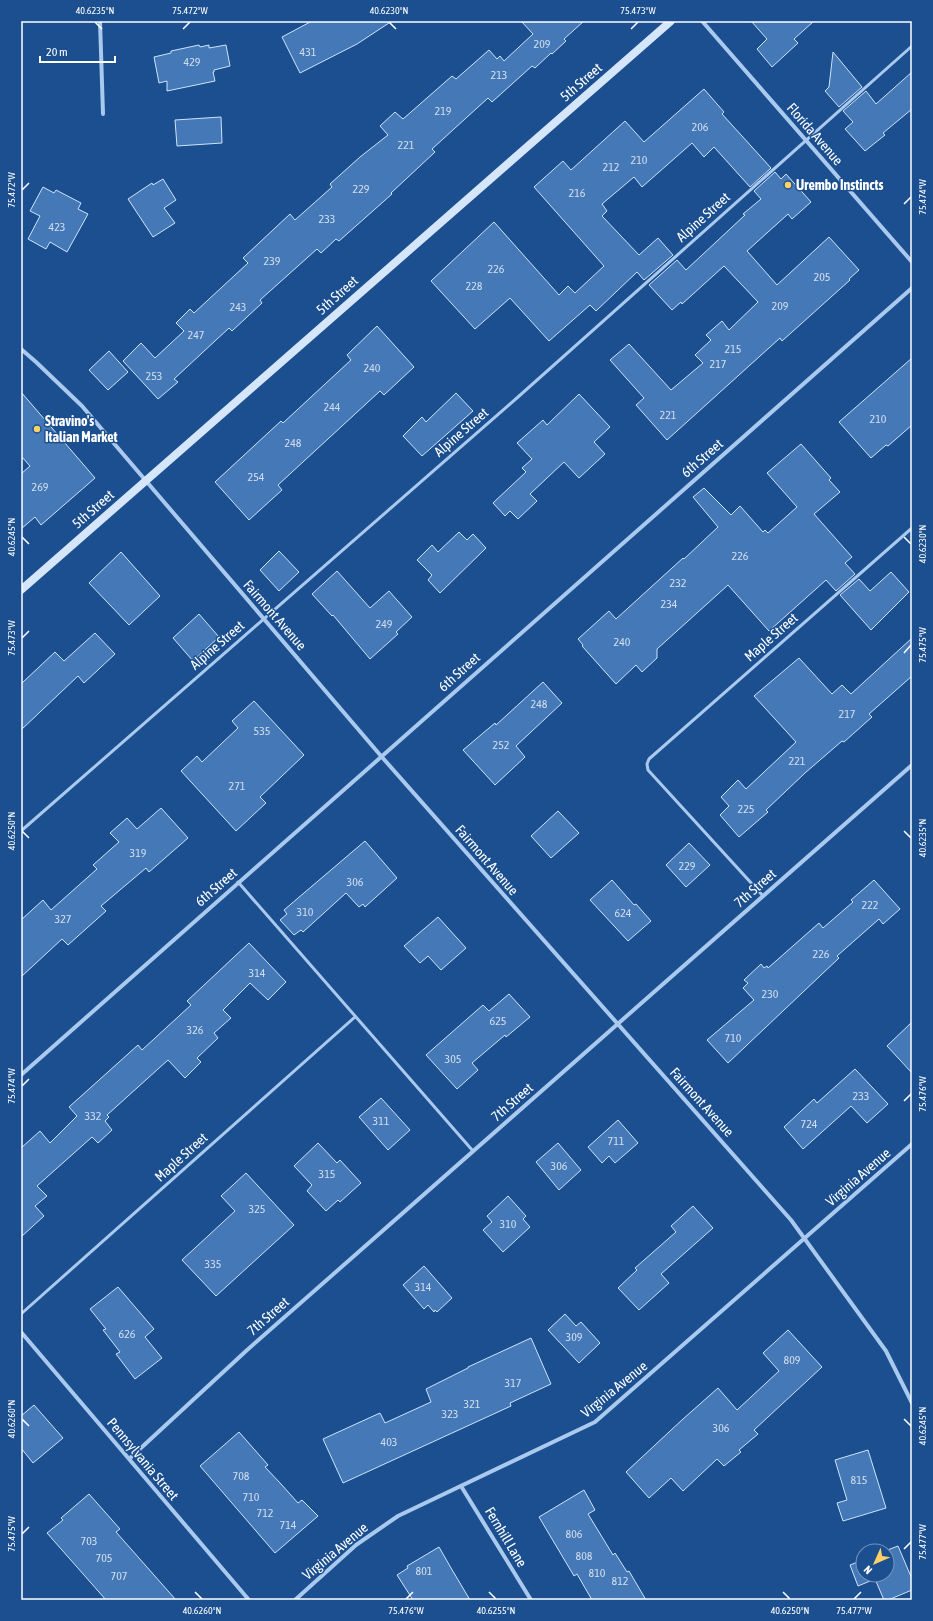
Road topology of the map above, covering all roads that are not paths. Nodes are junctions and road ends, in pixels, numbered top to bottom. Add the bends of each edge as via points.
1 (100, 21) edge
2 (671, 21) edge
3 (702, 21) edge
4 (912, 46) edge
5 (104, 114) dead end
6 (806, 140) junction
7 (912, 262) edge
8 (912, 288) edge
9 (21, 349) edge
10 (145, 480) junction
11 (912, 528) edge
12 (21, 590) edge
13 (263, 619) junction
14 (381, 756) junction
15 (912, 766) edge
16 (21, 831) edge
17 (238, 882) junction
18 (763, 896) junction
19 (355, 1017) junction
20 (618, 1024) junction
21 (21, 1075) edge
22 (912, 1144) edge
23 (473, 1151) junction
24 (805, 1238) junction
25 (21, 1314) edge
26 (21, 1332) edge
27 (912, 1404) edge
28 (129, 1460) junction
29 (461, 1486) junction
30 (249, 1600) edge
31 (294, 1600) edge
32 (531, 1600) edge

1 - 5 street
2 - 10 street, 5th Street
3 - 6 street, Florida Avenue
4 - 6 lane, Alpine Street
6 - 7 street, Florida Avenue
6 - 13 lane, Alpine Street via 518,397
8 - 14 street, 6th Street
9 - 10 street, Fairmont Avenue via 82,406
10 - 12 street, 5th Street
10 - 13 street, Fairmont Avenue
11 - 18 lane, Maple Street via 649,759 648,770
13 - 14 street, Fairmont Avenue
13 - 16 lane, Alpine Street
14 - 17 street, 6th Street
14 - 20 street, Fairmont Avenue
15 - 18 street, 7th Street
17 - 19 lane
17 - 21 street, 6th Street
18 - 20 street, 7th Street
19 - 23 lane
19 - 25 lane, Maple Street
20 - 23 street, 7th Street
20 - 24 street, Fairmont Avenue via 792,1220
22 - 24 street, Virginia Avenue
23 - 28 street, 7th Street via 246,1351
24 - 27 street, Fairmont Avenue via 886,1351
24 - 29 street, Virginia Avenue via 595,1422
26 - 28 street, Pennsylvania Street
28 - 30 street, Pennsylvania Street
29 - 31 street, Virginia Avenue via 398,1516 356,1545
29 - 32 street, Fernhill Lane

